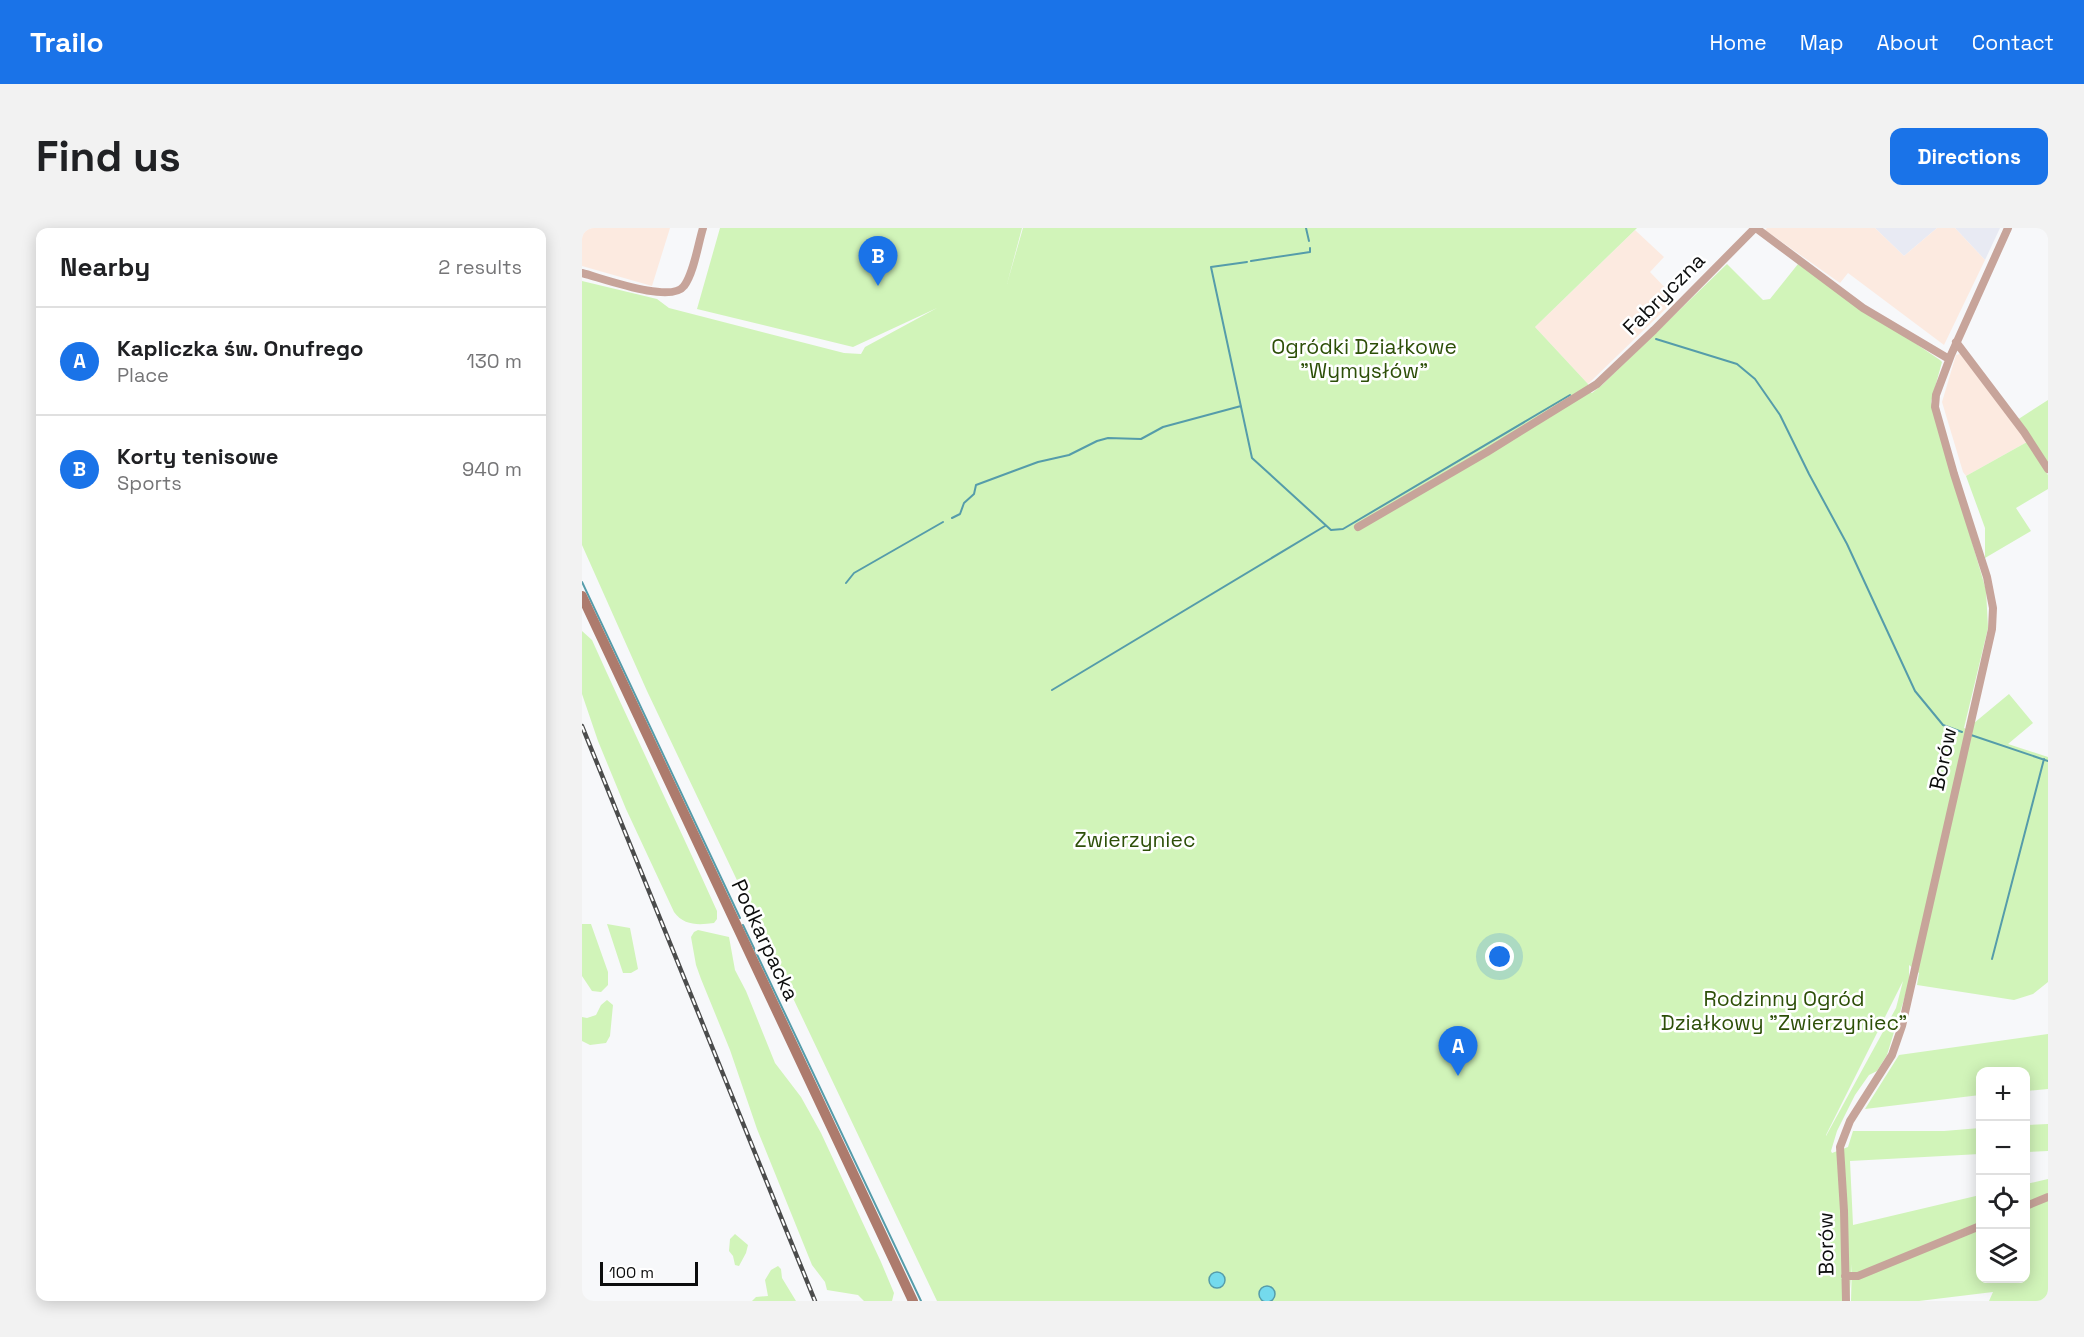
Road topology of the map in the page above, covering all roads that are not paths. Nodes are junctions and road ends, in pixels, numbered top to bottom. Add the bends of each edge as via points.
1 (703, 228) edge
2 (1756, 228) edge
3 (2008, 228) edge
4 (582, 273) edge
5 (1956, 342) junction
6 (1949, 359) junction
7 (2048, 469) edge
8 (1358, 526) dead end
9 (582, 596) edge
10 (2048, 1197) edge
11 (2030, 1204) edge
12 (1976, 1228) edge
13 (1845, 1276) junction
14 (913, 1301) edge
15 (1846, 1301) edge

1 - 4 street via 688,280 680,291 648,291
2 - 6 street via 1863,308
2 - 8 street, Fabryczna via 1597,384
3 - 5 street, Borów
5 - 6 street, Borów
5 - 7 street
6 - 13 street, Borów via 1935,408 1987,577 1993,608 1992,629 1902,1026 1892,1055 1850,1121 1840,1147
9 - 14 main road, Podkarpacka
10 - 11 street
12 - 13 street via 1858,1276
13 - 15 street, Borów

